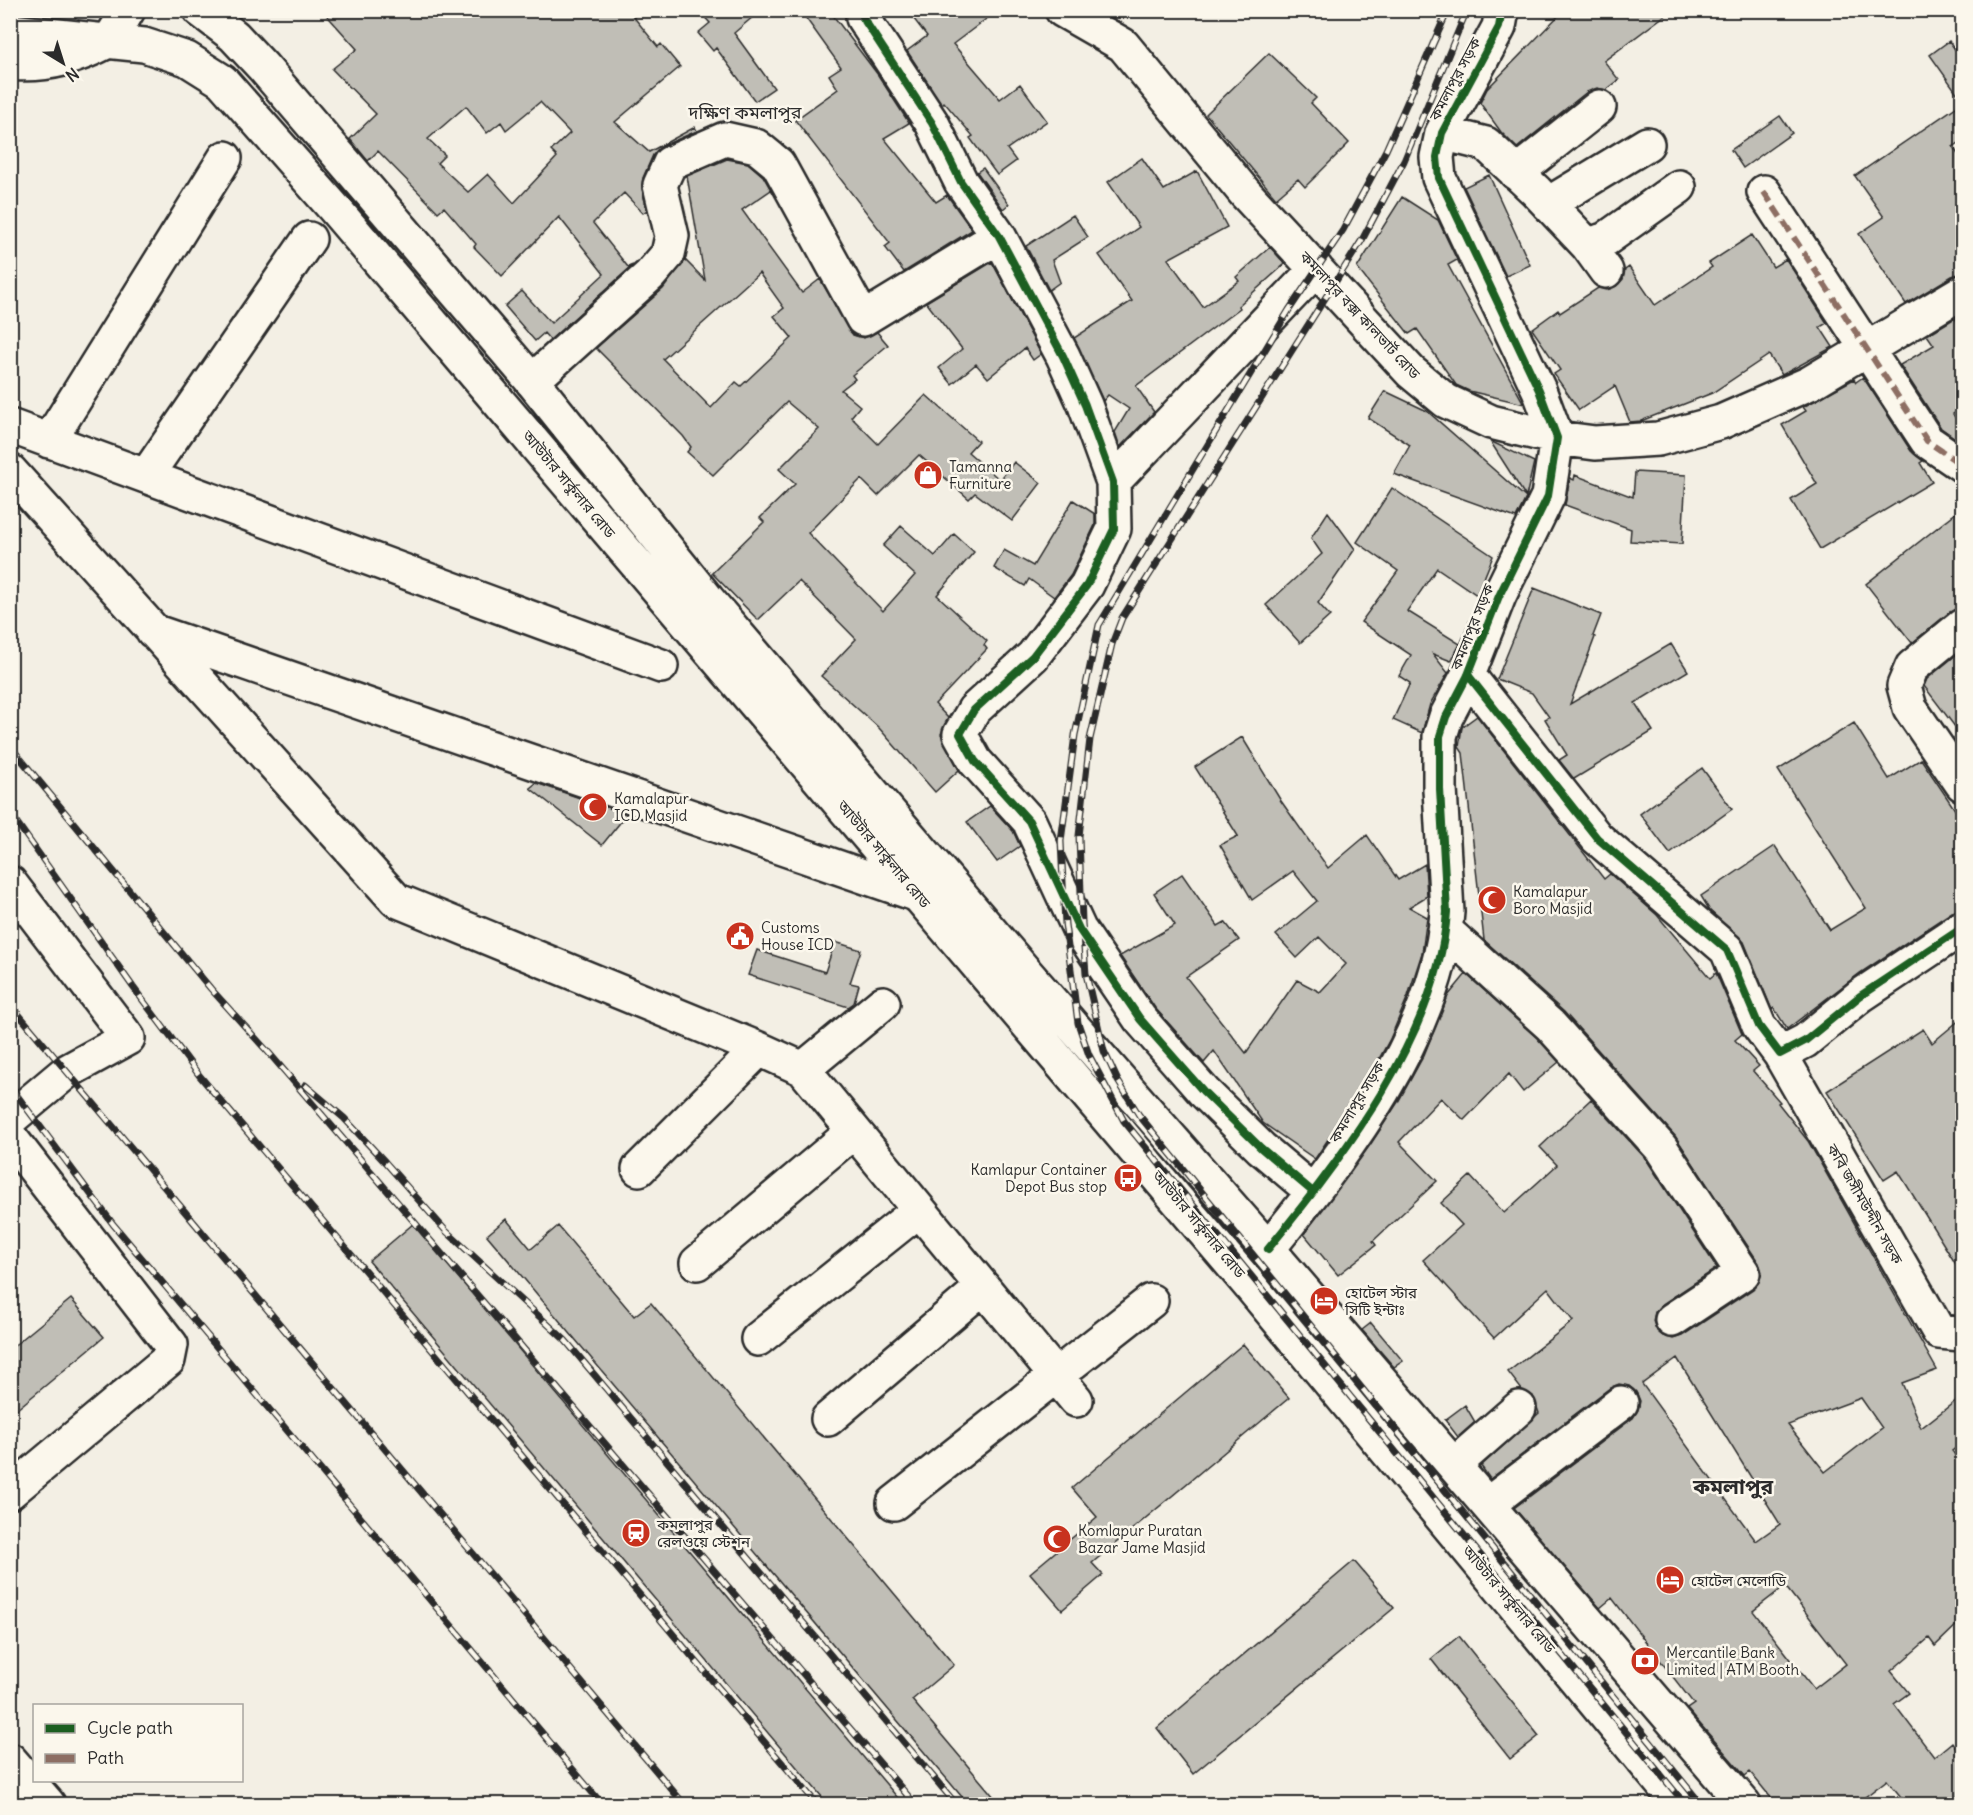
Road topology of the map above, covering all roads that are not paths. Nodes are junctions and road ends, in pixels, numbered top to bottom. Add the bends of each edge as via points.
1 (128, 10) edge
2 (1062, 10) edge
3 (1502, 10) edge
4 (203, 11) edge
5 (863, 18) dead end
6 (10, 31) edge
7 (110, 39) junction
8 (10, 63) edge
9 (1599, 107) dead end
10 (1442, 133) junction
11 (1647, 144) dead end
12 (225, 158) dead end
13 (1516, 173) junction
14 (1679, 187) dead end
15 (1764, 192) dead end
16 (1548, 204) junction
17 (999, 236) junction
18 (309, 239) dead end
19 (1316, 269) junction
20 (1962, 292) edge
21 (1866, 350) junction
22 (532, 381) junction
23 (10, 426) edge
24 (1557, 438) junction
25 (49, 441) junction
26 (1962, 465) edge
27 (10, 471) edge
28 (146, 476) junction
29 (1113, 482) junction
30 (1962, 626) edge
31 (152, 630) junction
32 (661, 666) dead end
33 (1467, 675) junction
34 (1962, 784) edge
35 (10, 883) edge
36 (918, 894) junction
37 (1962, 928) edge
38 (1446, 931) junction
39 (883, 1004) dead end
40 (759, 1049) junction
41 (1780, 1054) junction
42 (803, 1069) junction
43 (10, 1119) edge
44 (854, 1131) junction
45 (10, 1137) edge
46 (639, 1169) dead end
47 (1313, 1192) junction
48 (919, 1210) junction
49 (1268, 1249) junction
50 (697, 1263) dead end
51 (983, 1287) junction
52 (1151, 1301) dead end
53 (1672, 1320) dead end
54 (1962, 1334) edge
55 (758, 1339) dead end
56 (1056, 1375) junction
57 (1076, 1400) dead end
58 (1621, 1403) dead end
59 (1519, 1408) dead end
60 (828, 1419) dead end
61 (1454, 1465) junction
62 (10, 1492) edge
63 (894, 1503) dead end
64 (1488, 1504) junction
65 (10, 1760) edge
66 (48, 1804) edge
67 (1678, 1804) edge
68 (1744, 1804) edge

1 - 7 street
2 - 19 street, কমলাপুর বক্স কালভার্ট রোড via 1123,45 1245,193
3 - 10 street, কমলাপুর সড়ক via 1499,27
4 - 22 street, আউটার সার্কুলার রোড via 234,36 263,68
5 - 17 street via 932,123 961,182
6 - 7 street, আউটার সার্কুলার রোড
7 - 8 street via 65,60 34,65
7 - 36 street, আউটার সার্কুলার রোড via 166,51 222,81
9 - 13 street
10 - 13 street via 1486,144
10 - 24 street, কমলাপুর সড়ক via 1437,157 1439,178 1539,390
11 - 16 street
12 - 25 street
13 - 16 street
14 - 16 street via 1606,239 1597,259
15 - 21 street
17 - 22 street via 863,318 778,164 756,146 725,139 670,163 660,185 672,236 668,254 650,275
17 - 29 street via 1085,405
18 - 28 street
19 - 24 street, কমলাপুর বক্স কালভার্ট রোড via 1411,372 1446,401 1491,422
19 - 29 street
20 - 21 street, কমলাপুর বক্স কালভার্ট রোড
21 - 24 street, কমলাপুর বক্স কালভার্ট রোড via 1810,383 1721,422 1658,439 1595,443
21 - 26 street via 1927,441
22 - 49 street, আউটার সার্কুলার রোড via 708,600
23 - 25 street
24 - 33 street, কমলাপুর সড়ক via 1548,496 1499,596
25 - 28 street
27 - 31 street
28 - 32 street
29 - 47 street via 1114,529 1087,585 1033,656 974,710 960,734 975,760 1029,821 1079,929 1140,1019 1204,1092
30 - 34 street via 1912,667 1904,686 1910,708
31 - 36 street
31 - 40 street via 396,900
33 - 38 street, কমলাপুর সড়ক via 1440,736
33 - 41 street via 1597,838 1727,950 1760,1026
35 - 43 street via 128,1038 66,1072
36 - 67 street, আউটার সার্কুলার রোড via 1252,1288
37 - 41 street via 1860,996 1805,1041
38 - 47 street, কমলাপুর সড়ক via 1443,955 1393,1072 1347,1147
38 - 53 street via 1550,1025 1661,1148 1743,1273
39 - 42 street
40 - 42 street
40 - 46 street
41 - 54 street, কবি জসীমউদ্দীন সড়ক via 1939,1332
42 - 44 street
44 - 48 street
44 - 50 street
45 - 62 street via 171,1345 168,1360
47 - 49 street, কমলাপুর সড়ক
48 - 51 street
48 - 55 street
49 - 61 street, আউটার সার্কুলার রোড
51 - 56 street
51 - 60 street
52 - 56 street
56 - 57 street
56 - 63 street
58 - 64 street
59 - 61 street
61 - 64 street, আউটার সার্কুলার রোড
64 - 68 street, আউটার সার্কুলার রোড
65 - 66 street

